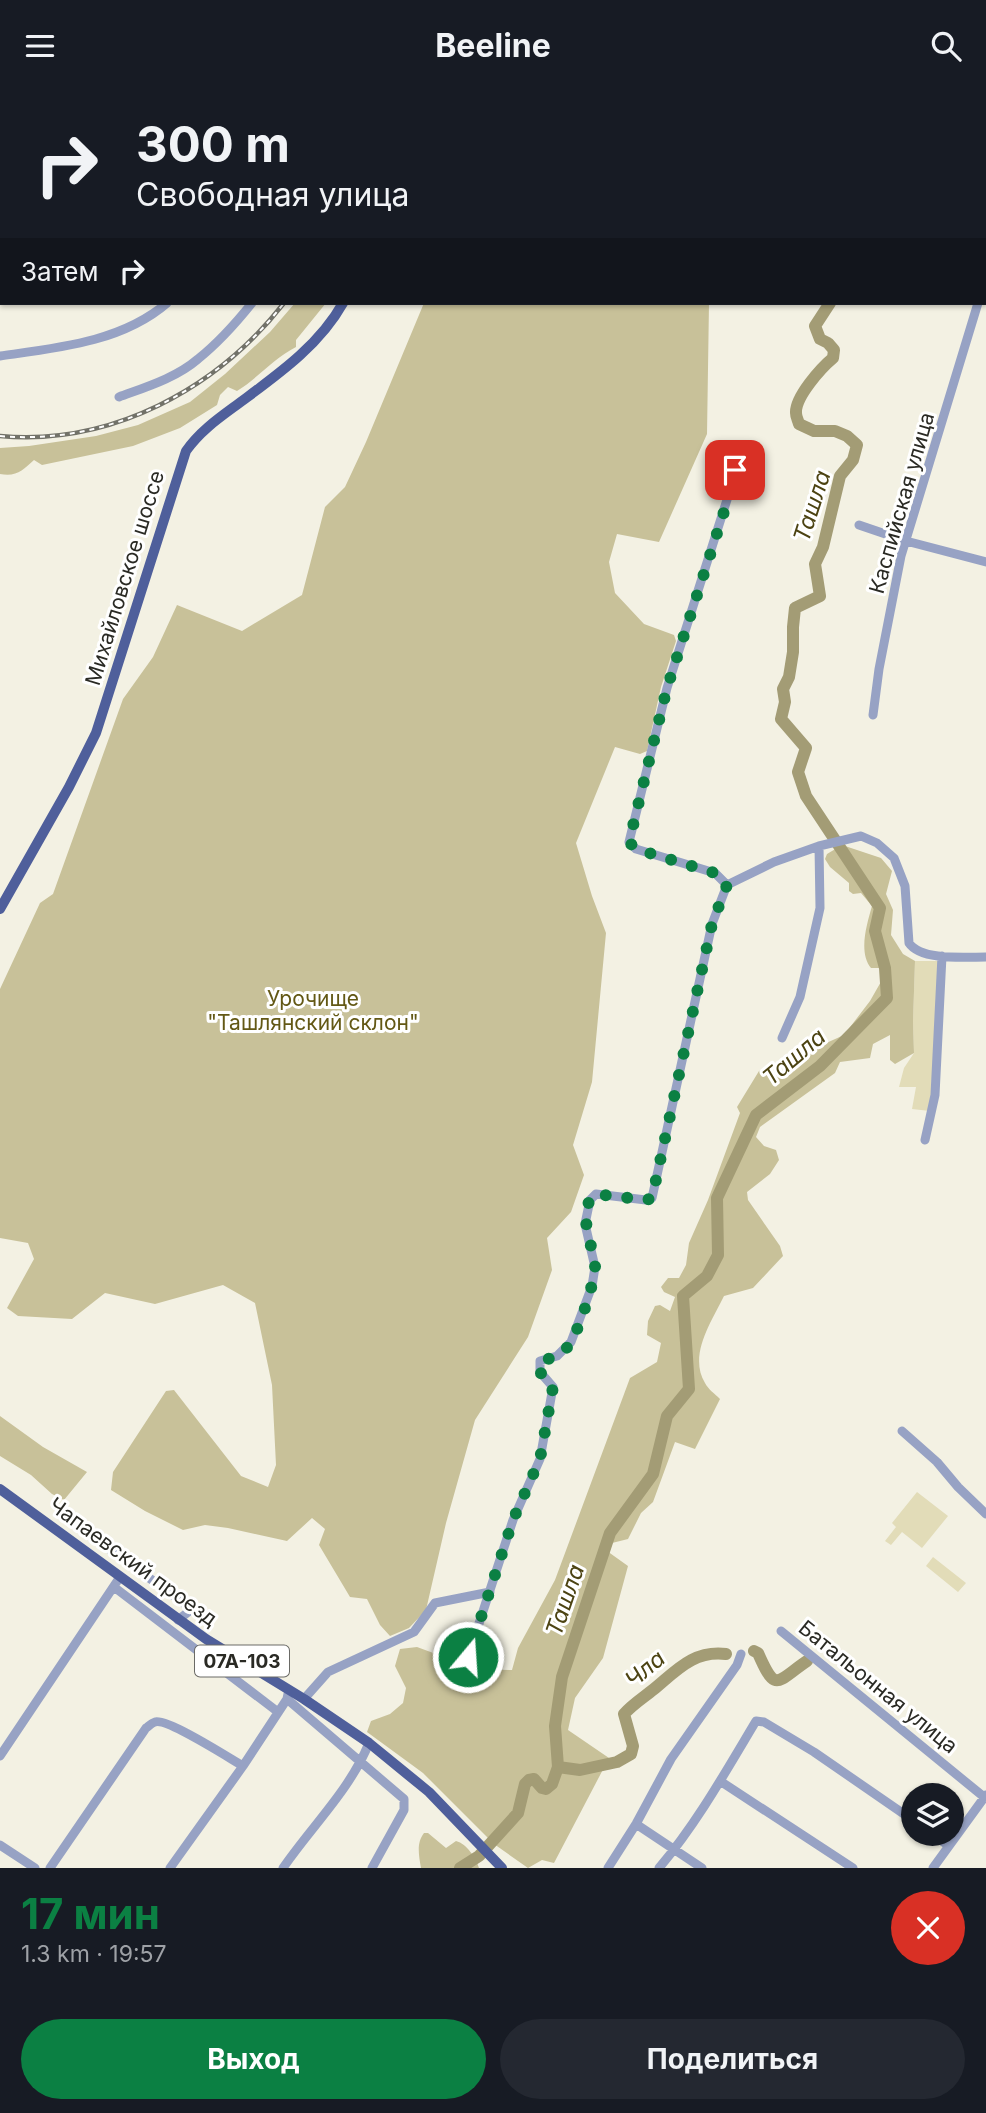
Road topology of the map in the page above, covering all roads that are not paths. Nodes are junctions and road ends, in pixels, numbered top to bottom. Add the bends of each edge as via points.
1 (164, 305) edge
2 (250, 305) edge
3 (342, 305) edge
4 (977, 305) edge
5 (0, 356) edge
6 (118, 397) dead end
7 (738, 455) dead end
8 (859, 525) dead end
9 (906, 541) junction
10 (986, 562) edge
11 (873, 715) dead end
12 (819, 846) junction
13 (727, 885) junction
14 (0, 909) edge
15 (942, 956) junction
16 (986, 957) edge
17 (782, 1038) dead end
18 (925, 1140) dead end
19 (902, 1431) dead end
20 (0, 1489) edge
21 (986, 1514) edge
22 (72, 1521) dead end
23 (117, 1582) junction
24 (489, 1593) junction
25 (178, 1620) junction
26 (781, 1631) dead end
27 (741, 1654) dead end
28 (468, 1657) dead end
29 (288, 1694) junction
30 (304, 1699) junction
31 (278, 1712) junction
32 (369, 1744) junction
33 (0, 1756) edge
34 (361, 1762) junction
35 (243, 1766) junction
36 (720, 1781) junction
37 (985, 1796) edge
38 (901, 1812) edge
39 (636, 1824) junction
40 (964, 1825) edge
41 (0, 1845) edge
42 (949, 1846) edge
43 (675, 1850) junction
44 (35, 1868) edge
45 (50, 1868) edge
46 (170, 1868) edge
47 (283, 1868) edge
48 (372, 1868) edge
49 (502, 1868) edge
50 (608, 1868) edge
51 (659, 1868) edge
52 (702, 1868) edge
53 (853, 1868) edge
54 (933, 1868) edge

1 - 5 street via 109,335
2 - 6 street via 197,361
3 - 14 main road, Михайловское шоссе via 293,362 208,427 186,450 96,733
4 - 9 street, Каспийская улица
7 - 13 street via 733,484 667,688 629,842 636,849 715,873
8 - 9 street
9 - 10 street
9 - 11 street, Каспийская улица
12 - 13 street
12 - 15 street via 861,836 877,843 894,859 905,886 909,943 918,952
12 - 17 street via 820,908 800,997
13 - 24 street via 712,924 652,1198 596,1194 590,1200 585,1224 595,1266 592,1286 571,1342 557,1356 540,1361 540,1372 553,1387 540,1459 513,1520
15 - 16 street
15 - 18 street via 935,1095
19 - 21 street
20 - 23 main road, Чапаевский проезд / 07А-103
22 - 25 street via 192,1609
23 - 25 main road, Чапаевский проезд / 07А-103
23 - 31 street
23 - 33 street
24 - 28 street
24 - 30 street via 435,1603 414,1632 328,1672
25 - 29 main road, Чапаевский проезд / 07А-103
26 - 37 street, Батальонная улица
27 - 39 street via 671,1759
29 - 30 main road, Чапаевский проезд / 07А-103
29 - 31 street
29 - 34 street
30 - 32 main road, Чапаевский проезд / 07А-103
31 - 35 street
32 - 34 street
32 - 49 main road, Чапаевский проезд / 07А-103 via 429,1792
34 - 47 street
34 - 48 street via 402,1796 405,1804
35 - 45 street via 179,1729 155,1722 146,1728
35 - 46 street
36 - 38 street via 757,1721 764,1722
36 - 43 street
36 - 53 street
37 - 40 street
39 - 43 street
39 - 50 street
41 - 44 street
42 - 54 street
43 - 51 street
43 - 52 street

